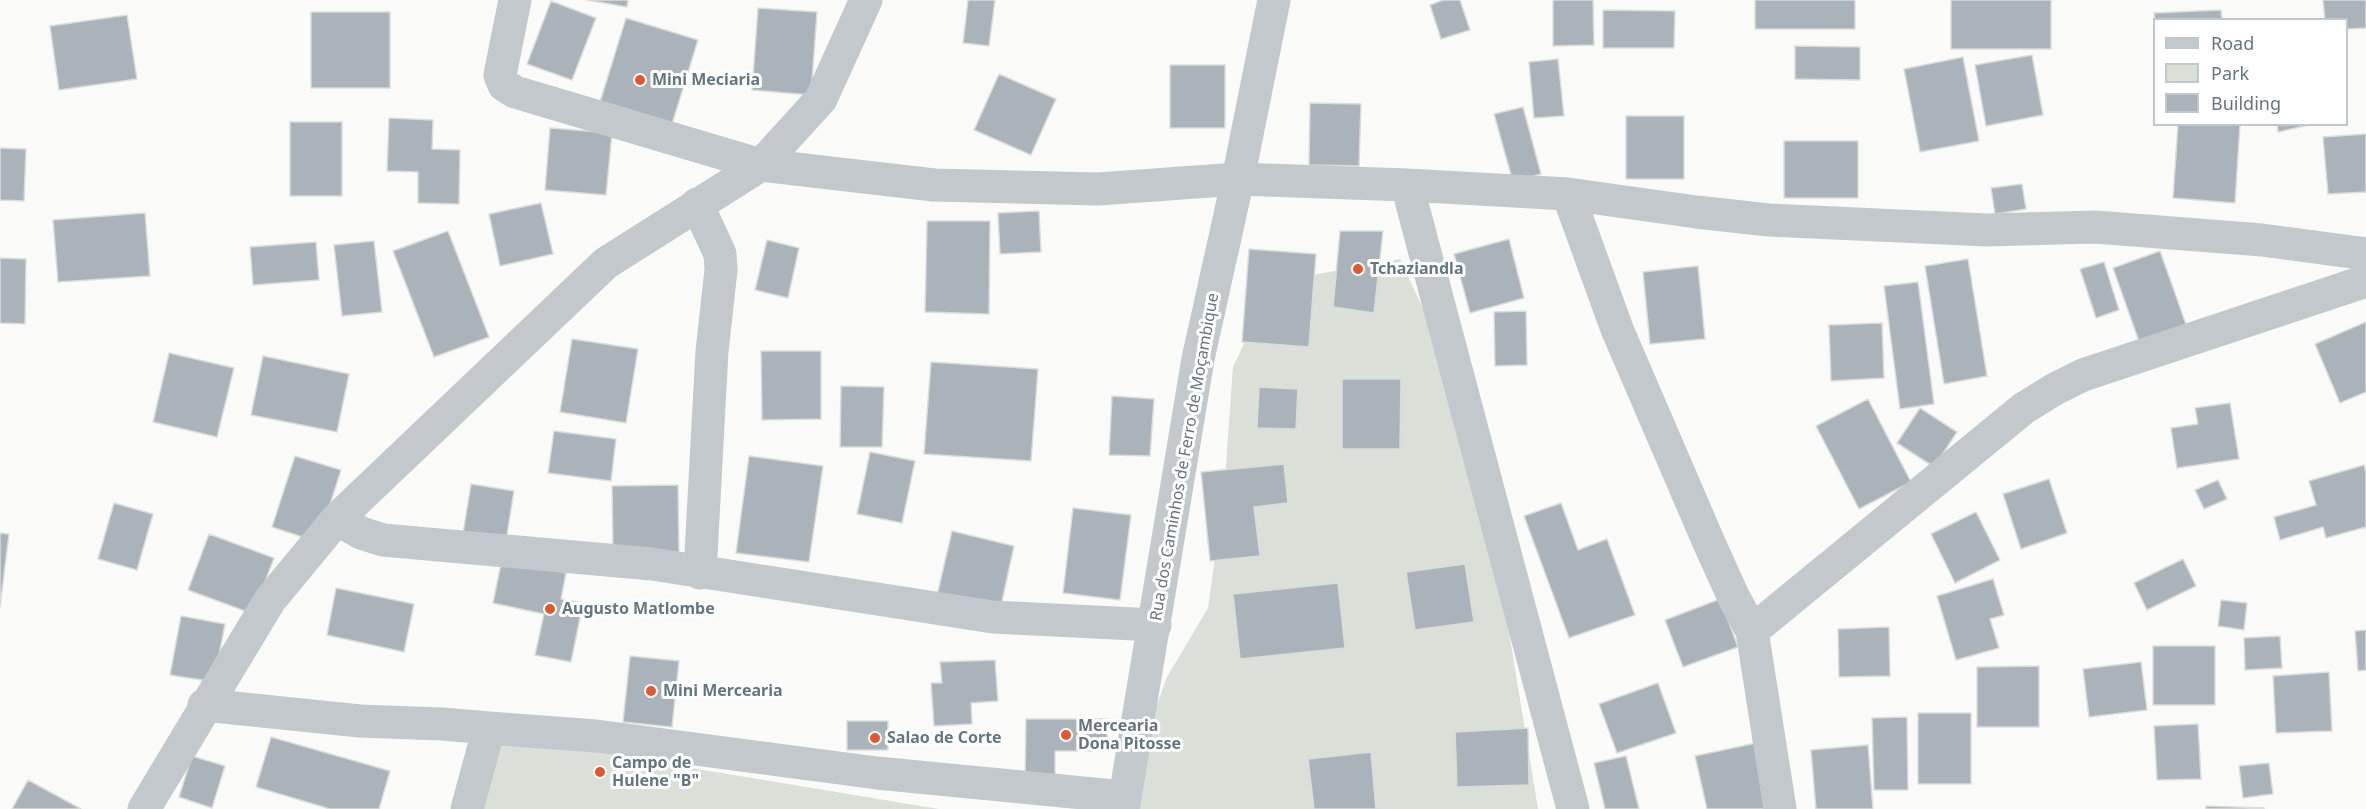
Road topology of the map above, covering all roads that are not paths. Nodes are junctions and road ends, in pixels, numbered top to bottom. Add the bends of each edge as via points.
1 (515, 0) edge
2 (866, 0) edge
3 (1274, 0) edge
4 (761, 165) junction
5 (1238, 179) junction
6 (1407, 185) junction
7 (1568, 194) junction
8 (697, 204) junction
9 (2366, 254) edge
10 (2366, 281) edge
11 (337, 519) junction
12 (700, 573) junction
13 (1155, 625) junction
14 (1752, 631) junction
15 (204, 705) junction
16 (489, 728) junction
17 (1123, 803) edge
18 (144, 809) edge
19 (467, 809) edge
20 (1573, 809) edge
21 (1780, 809) edge

1 - 4 street via 500,75 504,85 515,92
2 - 4 street via 821,99
3 - 5 street, Rua dos Caminhos de Ferro de Moçambique
4 - 5 street via 934,185 1098,189
4 - 8 street
5 - 6 street
5 - 13 street, Rua dos Caminhos de Ferro de Moçambique via 1198,359
6 - 7 street
6 - 20 street
7 - 9 street via 1769,220 1987,230 2095,227 2262,240
7 - 14 street via 1617,329 1710,545
8 - 11 street via 606,263
8 - 12 street via 720,254 721,270 712,351
10 - 14 street via 2084,375 2055,389 2024,408
11 - 12 street via 383,540 592,557
11 - 15 street via 270,600
12 - 13 street via 767,580 993,617
13 - 17 street, Rua dos Caminhos de Ferro de Moçambique
14 - 21 street
15 - 16 street via 360,721
15 - 18 street
16 - 17 street via 596,736
16 - 19 street

